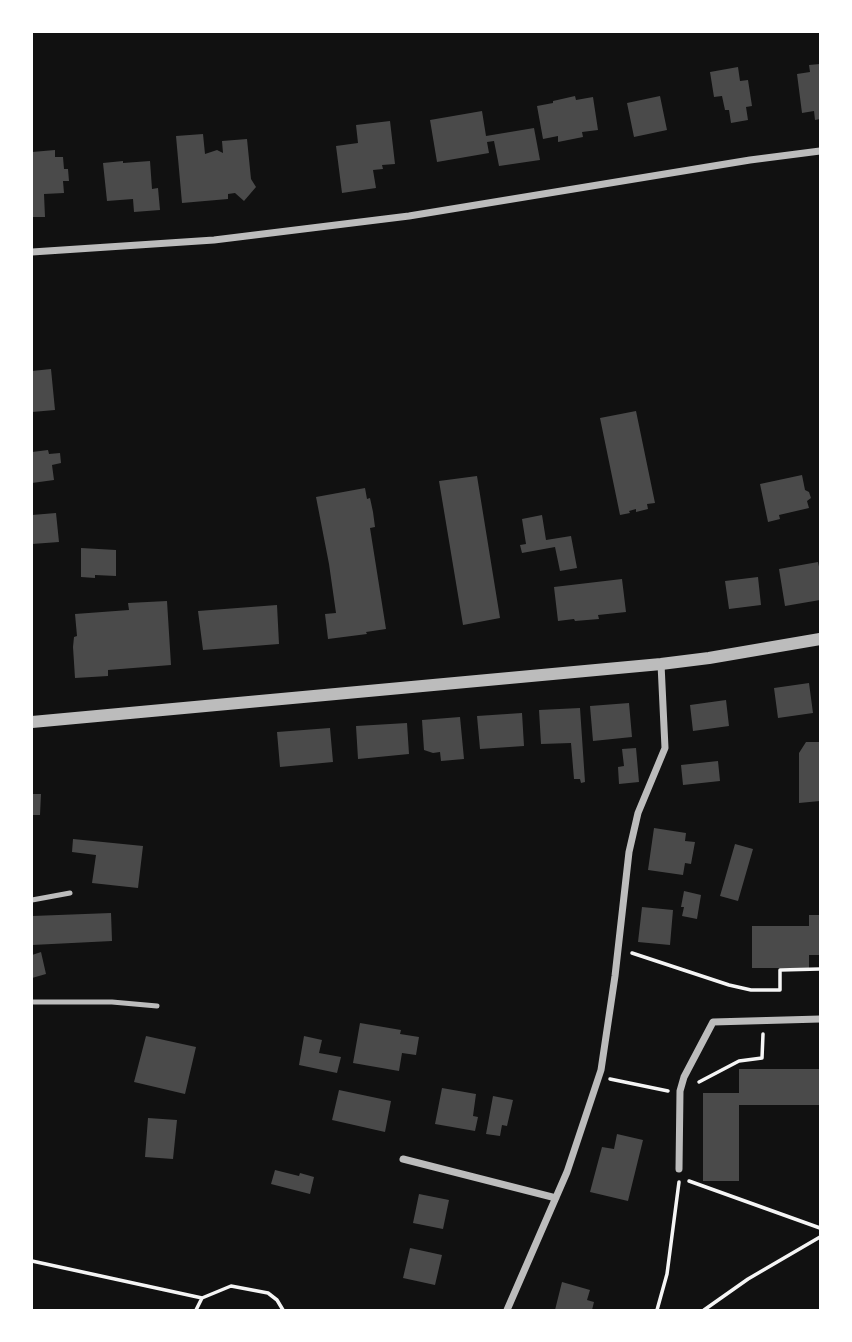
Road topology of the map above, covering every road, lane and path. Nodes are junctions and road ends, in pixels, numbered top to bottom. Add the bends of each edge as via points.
1 (821, 151) edge
2 (32, 252) edge
3 (821, 639) edge
4 (661, 664) junction
5 (32, 722) edge
6 (70, 893) dead end
7 (32, 900) edge
8 (624, 951) dead end
9 (821, 969) edge
10 (32, 1002) edge
11 (157, 1006) dead end
12 (821, 1019) edge
13 (763, 1033) dead end
14 (708, 1077) dead end
15 (608, 1079) dead end
16 (671, 1091) dead end
17 (403, 1159) dead end
18 (679, 1169) dead end
19 (689, 1181) dead end
20 (679, 1188) dead end
21 (556, 1198) junction
22 (821, 1228) edge
23 (821, 1237) edge
24 (32, 1261) edge
25 (202, 1298) junction
26 (196, 1311) edge
27 (283, 1311) edge
28 (507, 1311) edge
29 (657, 1311) edge
30 (704, 1311) edge

1 - 2 street via 410,216 214,240
3 - 4 street
4 - 5 street
4 - 21 street via 665,748 638,813 629,852 601,1070
6 - 7 lane
8 - 9 path via 751,990 780,990 780,970
10 - 11 lane
12 - 18 street via 713,1022 680,1091
13 - 14 path via 762,1058 739,1061
15 - 16 path
17 - 21 street
19 - 22 path
20 - 29 path
21 - 28 street
23 - 30 path via 748,1279
24 - 25 path
25 - 26 path
25 - 27 path via 231,1286 268,1293

